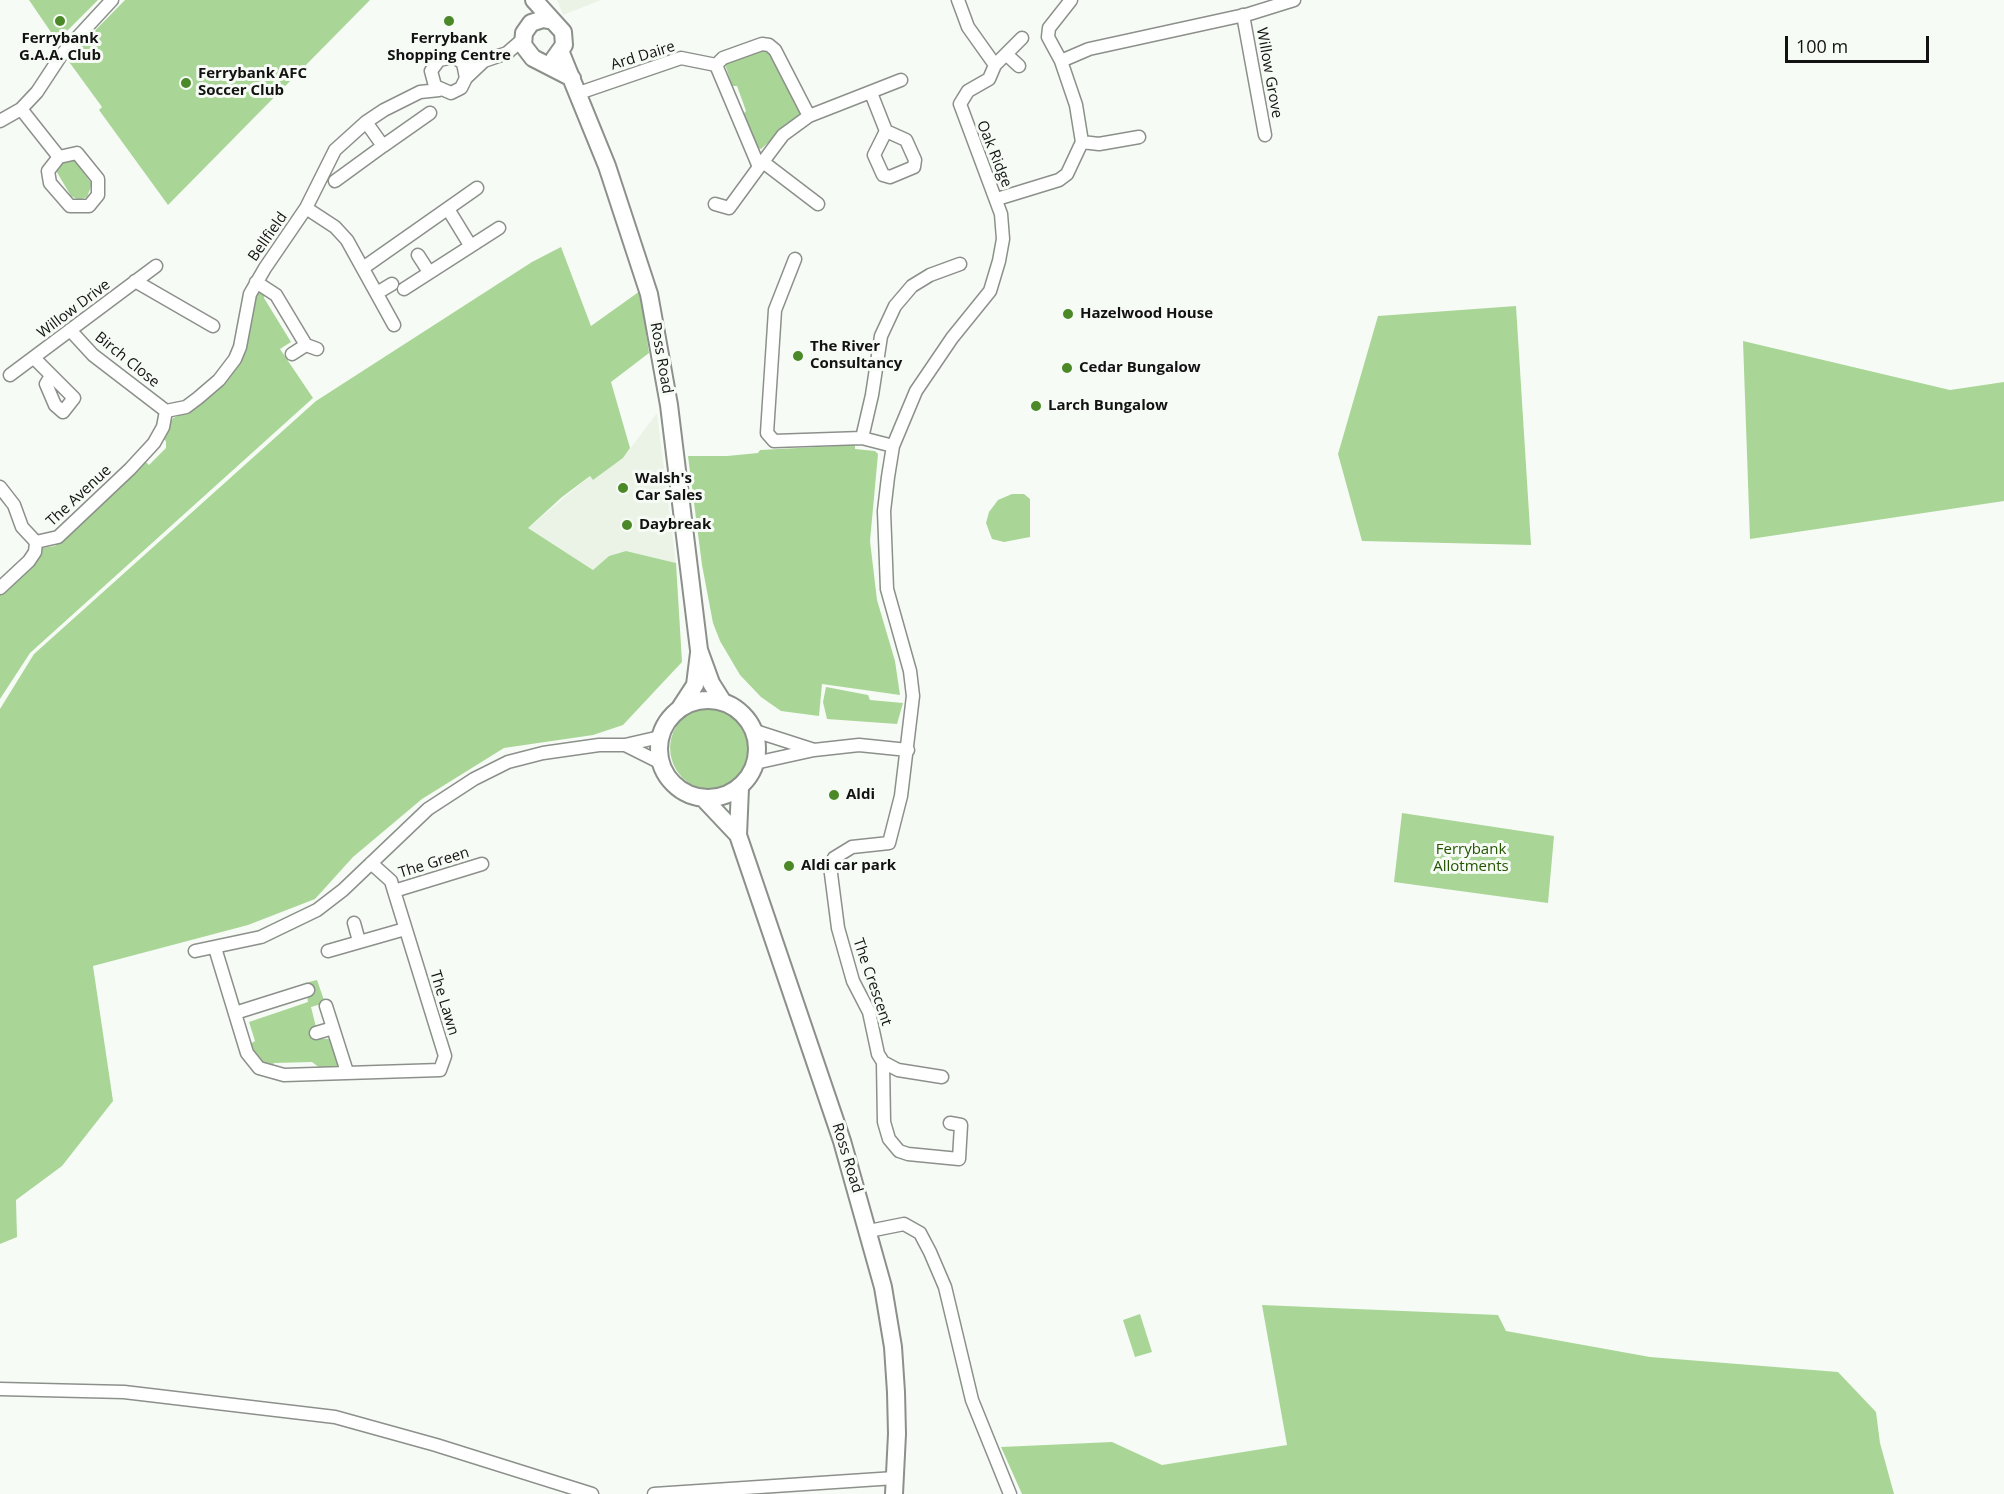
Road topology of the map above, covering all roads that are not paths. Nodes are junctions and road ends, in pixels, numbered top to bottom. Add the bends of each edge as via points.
1 (112, 0) edge
2 (534, 0) edge
3 (958, 0) edge
4 (1071, 0) edge
5 (1294, 0) edge
6 (1243, 15) junction
7 (553, 21) junction
8 (531, 23) junction
9 (1022, 38) dead end
10 (522, 40) junction
11 (507, 53) junction
12 (561, 53) junction
13 (1006, 54) junction
14 (459, 60) junction
15 (538, 60) junction
16 (484, 61) junction
17 (1061, 61) junction
18 (716, 65) junction
19 (994, 65) junction
20 (1019, 66) dead end
21 (431, 75) junction
22 (466, 78) junction
23 (901, 80) dead end
24 (575, 85) junction
25 (439, 90) junction
26 (420, 92) junction
27 (871, 93) junction
28 (21, 109) junction
29 (430, 113) dead end
30 (809, 116) junction
31 (0, 121) edge
32 (366, 122) junction
33 (886, 131) dead end
34 (1265, 135) dead end
35 (1139, 137) dead end
36 (1082, 142) junction
37 (383, 146) junction
38 (58, 157) junction
39 (761, 164) junction
40 (335, 181) dead end
41 (477, 188) dead end
42 (997, 199) junction
43 (715, 204) dead end
44 (818, 204) dead end
45 (306, 208) junction
46 (448, 209) junction
47 (499, 228) dead end
48 (470, 245) junction
49 (418, 255) dead end
50 (795, 259) dead end
51 (960, 264) dead end
52 (156, 266) dead end
53 (363, 268) junction
54 (429, 272) junction
55 (135, 281) junction
56 (256, 282) junction
57 (377, 293) junction
58 (394, 325) dead end
59 (213, 326) dead end
60 (70, 330) junction
61 (292, 354) dead end
62 (34, 358) junction
63 (10, 375) dead end
64 (51, 376) dead end
65 (166, 411) junction
66 (862, 438) junction
67 (893, 446) junction
68 (0, 487) edge
69 (36, 542) junction
70 (0, 588) edge
71 (699, 650) junction
72 (723, 702) junction
73 (680, 708) junction
74 (755, 731) junction
75 (660, 737) junction
76 (625, 745) junction
77 (814, 750) junction
78 (908, 750) junction
79 (661, 763) junction
80 (755, 764) junction
81 (740, 788) junction
82 (704, 799) junction
83 (738, 835) junction
84 (371, 863) junction
85 (482, 864) dead end
86 (394, 891) junction
87 (354, 923) dead end
88 (405, 928) junction
89 (359, 941) junction
90 (215, 948) junction
91 (195, 951) dead end
92 (328, 951) dead end
93 (308, 990) dead end
94 (326, 1006) dead end
95 (235, 1013) junction
96 (333, 1028) junction
97 (316, 1033) dead end
98 (883, 1062) junction
99 (347, 1072) junction
100 (942, 1077) dead end
101 (950, 1124) dead end
102 (869, 1231) junction
103 (0, 1389) edge
104 (894, 1486) edge
105 (592, 1494) edge
106 (654, 1494) edge
107 (1010, 1494) edge

1 - 28 street via 62,54
2 - 7 main road
2 - 8 main road
3 - 19 street via 968,27
4 - 17 street via 1049,28 1051,46
5 - 6 street, Willow Grove
6 - 17 street, Willow Grove via 1089,49
6 - 34 street, Willow Grove
7 - 8 main road
7 - 12 main road via 563,32
8 - 10 main road
9 - 13 street, Oak Ridge
10 - 11 street
10 - 15 main road via 526,52
11 - 15 street
11 - 16 street
12 - 15 main road via 553,59
12 - 24 main road, Ross Road
13 - 19 street, Oak Ridge
13 - 20 street
14 - 16 street
14 - 21 street via 439,60
14 - 22 street
15 - 24 main road
16 - 22 street
17 - 36 street via 1076,105
18 - 24 street, Ard Daire via 681,58
18 - 30 street via 723,58 769,45
18 - 39 street
19 - 42 street, Oak Ridge via 988,79 968,91 960,104
21 - 25 street
21 - 26 street, Bellfield
22 - 25 street via 456,91
23 - 27 street
24 - 71 main road, Ross Road via 626,220 656,329
25 - 26 street, Bellfield
26 - 32 street, Bellfield
27 - 30 street
27 - 33 street
28 - 31 street
28 - 38 street
29 - 37 street
30 - 39 street via 783,135
32 - 37 street
32 - 45 street, Bellfield via 335,150
35 - 36 street via 1100,144
36 - 42 street, Oak Ridge via 1067,174 1059,180
37 - 40 street
38 - 38 street via 77,153 98,179 98,195 89,206 70,206 50,183 48,171
39 - 43 street via 729,208
39 - 44 street
41 - 46 street
42 - 67 street via 1003,239 990,291 920,384
45 - 53 street via 335,227
45 - 56 street, Bellfield
46 - 48 street
46 - 53 street
47 - 48 street
48 - 54 street
49 - 54 street
50 - 66 street via 775,310 767,434 774,441
51 - 66 street via 930,274 912,286 895,306 881,336
52 - 55 street, Willow Drive
53 - 57 street
54 - 57 street
55 - 59 street
55 - 60 street, Willow Drive
56 - 61 street via 276,295 312,347
56 - 65 street, Bellfield via 240,347 230,368 186,407
57 - 58 street
60 - 62 street, Willow Drive
60 - 65 street, Birch Close via 93,355
62 - 63 street, Willow Drive
62 - 64 street
65 - 69 street, The Avenue via 154,443 130,469 58,537
66 - 67 street
67 - 78 street via 885,500 884,545 887,589 913,696
68 - 69 street via 14,505 22,527
69 - 70 street, The Avenue via 29,561
71 - 72 main road
71 - 73 main road via 695,685
72 - 73 main road via 702,700
72 - 74 main road via 739,711
73 - 75 main road via 668,720
74 - 77 street
74 - 80 main road
75 - 76 street
75 - 79 main road
76 - 79 street
76 - 84 street via 576,748 508,762 428,809
77 - 78 street via 859,745
77 - 80 street
78 - 98 street, The Crescent via 889,843 852,847 834,858 830,866 838,928 850,970 870,1012
79 - 82 main road via 676,787
80 - 81 main road
81 - 82 main road
81 - 83 main road
82 - 83 main road
83 - 102 main road, Ross Road
84 - 86 street, The Lawn via 391,881
84 - 90 street via 317,910 261,937
85 - 86 street, The Green
86 - 88 street, The Lawn
87 - 89 street
88 - 89 street
88 - 99 street, The Lawn via 445,1056 443,1067 434,1071
89 - 92 street
90 - 91 street
90 - 95 street, The Lawn
93 - 95 street
94 - 96 street
95 - 99 street, The Lawn via 247,1053 260,1068 284,1075
96 - 97 street
96 - 99 street
98 - 100 street via 898,1070
98 - 101 street, The Crescent via 884,1122 892,1145 908,1154 959,1159 962,1125
102 - 104 main road, Ross Road via 893,1347 897,1434
102 - 107 street via 904,1224 920,1233 945,1287 972,1400
103 - 105 street via 124,1392 335,1417
104 - 106 street

